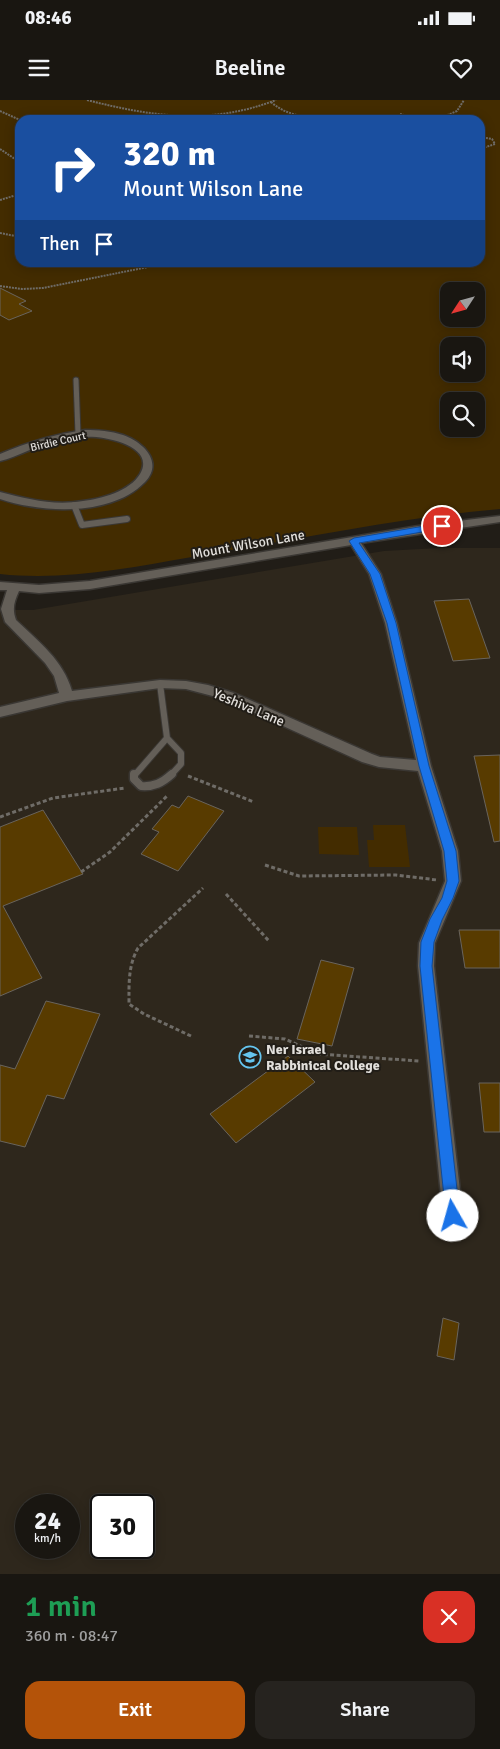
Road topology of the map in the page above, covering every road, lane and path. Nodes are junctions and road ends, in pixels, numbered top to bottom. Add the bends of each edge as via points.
1 (87, 100) edge
2 (276, 100) edge
3 (464, 100) edge
4 (271, 102) junction
5 (0, 111) edge
6 (400, 114) dead end
7 (173, 115) edge
8 (216, 115) edge
9 (305, 115) edge
10 (404, 115) edge
11 (448, 115) edge
12 (15, 118) edge
13 (485, 138) edge
14 (485, 147) edge
15 (0, 149) edge
16 (15, 159) edge
17 (15, 196) edge
18 (0, 200) edge
19 (0, 233) edge
20 (15, 236) edge
21 (148, 267) edge
22 (0, 286) edge
23 (76, 380) dead end
24 (78, 434) junction
25 (0, 458) edge
26 (0, 496) edge
27 (74, 505) junction
28 (127, 519) dead end
29 (500, 519) edge
30 (354, 541) junction
31 (7, 587) edge
32 (160, 684) junction
33 (67, 696) junction
34 (0, 712) edge
35 (167, 738) junction
36 (424, 766) junction
37 (187, 776) dead end
38 (129, 787) dead end
39 (173, 790) dead end
40 (254, 802) dead end
41 (0, 817) edge
42 (265, 865) dead end
43 (82, 872) dead end
44 (452, 884) junction
45 (203, 888) dead end
46 (226, 894) dead end
47 (269, 941) dead end
48 (191, 1036) dead end
49 (249, 1036) dead end
50 (435, 1062) junction
51 (453, 1216) dead end

1 - 7 path
2 - 4 path
3 - 11 path via 461,108
4 - 8 path via 252,110
4 - 9 path via 286,112
5 - 12 path
6 - 10 path
13 - 14 path via 492,139 495,144
15 - 16 path
17 - 18 path
19 - 20 path
21 - 22 path via 43,288
23 - 24 lane
24 - 25 street, Birdie Court via 29,446
24 - 27 street, Birdie Court via 105,435 130,441 144,452 148,463 142,480 127,490 106,499
26 - 27 street, Birdie Court via 34,505
27 - 28 lane via 82,525
29 - 30 street, Mount Wilson Lane
30 - 31 street, Mount Wilson Lane via 90,585 39,589
30 - 36 street via 375,574 391,623
31 - 33 street via 6,614 50,660 61,676
32 - 33 street, Yeshiva Lane
32 - 35 lane
32 - 36 street, Yeshiva Lane via 186,685 229,696 379,762
33 - 34 street, Yeshiva Lane
35 - 35 lane via 134,774 134,779 141,786 162,783 182,764 181,753
36 - 44 street via 450,851
37 - 40 path
38 - 41 path via 53,798
39 - 43 path via 110,852
42 - 44 path via 299,876 396,875
44 - 50 street via 428,942 426,966
45 - 48 path via 138,948 129,970 130,1004 141,1014 184,1030
46 - 47 path
49 - 50 path via 285,1039 318,1054
50 - 51 street

